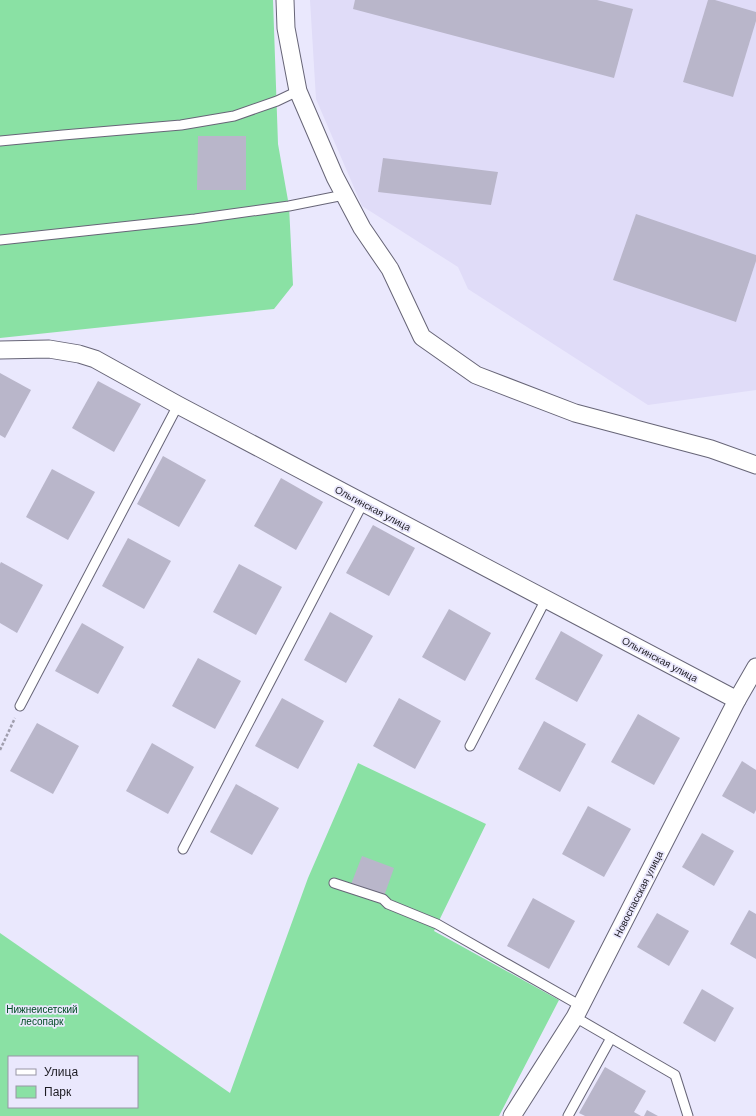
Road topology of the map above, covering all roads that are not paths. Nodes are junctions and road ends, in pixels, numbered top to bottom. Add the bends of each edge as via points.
1 (285, 0) edge
2 (298, 91) junction
3 (0, 142) edge
4 (344, 195) junction
5 (0, 240) edge
6 (0, 350) edge
7 (178, 405) junction
8 (756, 465) edge
9 (363, 502) junction
10 (546, 599) junction
11 (756, 667) edge
12 (737, 700) junction
13 (20, 706) road end
14 (470, 746) dead end
15 (183, 849) dead end
16 (334, 883) dead end
17 (578, 1011) junction
18 (611, 1038) junction
19 (512, 1116) edge
20 (568, 1116) edge
21 (688, 1116) edge

1 - 2 street via 286,28
2 - 3 lane via 234,116 181,125
2 - 4 street
4 - 5 lane via 195,219
4 - 8 street via 362,228 390,269 422,337 476,375 575,413 711,449
6 - 7 street, Ольгинская улица via 49,349 79,354 95,359
7 - 9 street, Ольгинская улица
7 - 13 lane
9 - 10 street, Ольгинская улица
9 - 15 lane
10 - 12 street, Ольгинская улица
10 - 14 lane
11 - 12 street, Новоспасская улица
12 - 17 street, Новоспасская улица
16 - 17 lane via 382,899 388,904 437,924
17 - 18 lane
17 - 19 street, Новоспасская улица
18 - 20 lane
18 - 21 lane via 675,1075

